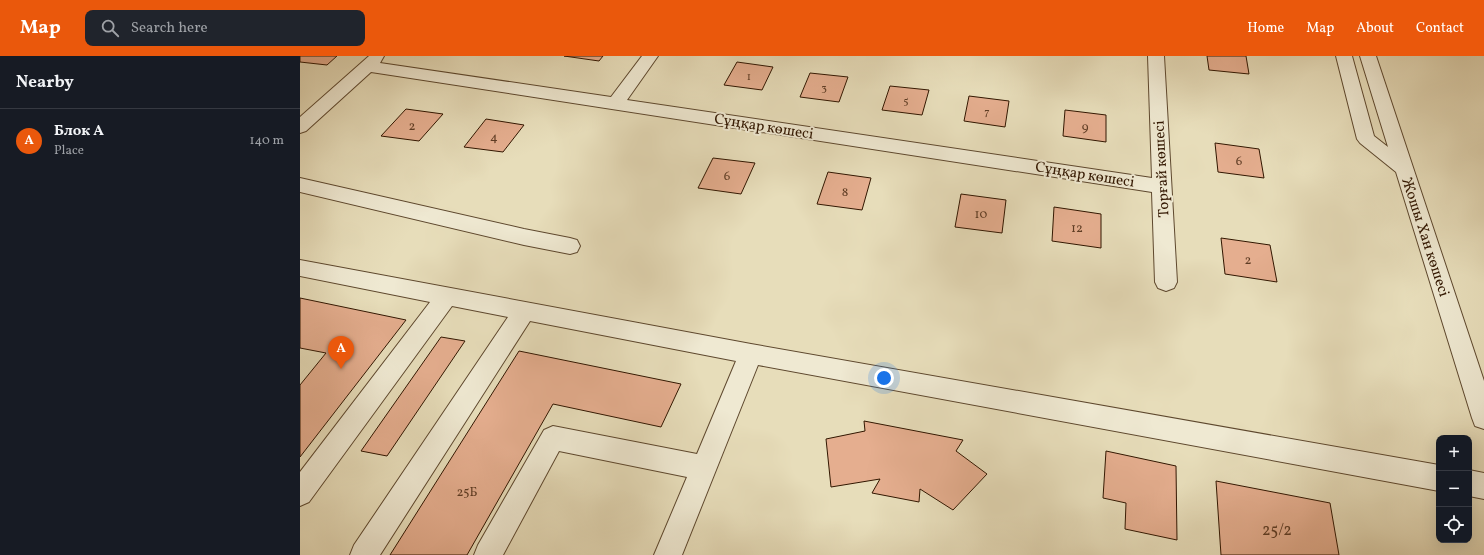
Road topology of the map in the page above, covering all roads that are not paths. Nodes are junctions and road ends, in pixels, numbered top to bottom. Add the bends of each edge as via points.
1 (650, 56) edge
2 (1156, 56) edge
3 (1344, 56) edge
4 (1368, 56) edge
5 (373, 61) edge
6 (616, 104) junction
7 (300, 127) edge
8 (1404, 169) junction
9 (300, 185) edge
10 (1162, 186) junction
11 (570, 246) dead end
12 (300, 268) edge
13 (1166, 282) dead end
14 (447, 296) junction
15 (524, 311) junction
16 (752, 354) junction
17 (1484, 418) edge
18 (704, 468) junction
19 (1436, 477) edge
20 (1472, 484) edge
21 (1484, 486) edge
22 (300, 493) edge
23 (364, 555) edge
24 (488, 555) edge
25 (668, 555) edge

1 - 6 street
2 - 10 street, Торғай көшесі
3 - 8 street via 1366,139
4 - 8 street, Жошы Хан көшесі
5 - 6 street, Сұңқар көшесі
5 - 7 street
6 - 10 street, Сұңқар көшесі
8 - 17 street, Жошы Хан көшесі
9 - 11 street
10 - 13 street, Торғай көшесі
12 - 14 street
14 - 15 street
14 - 22 street
15 - 16 street
15 - 23 street
16 - 18 street
16 - 19 street
18 - 24 street via 553,438
18 - 25 street
20 - 21 street

